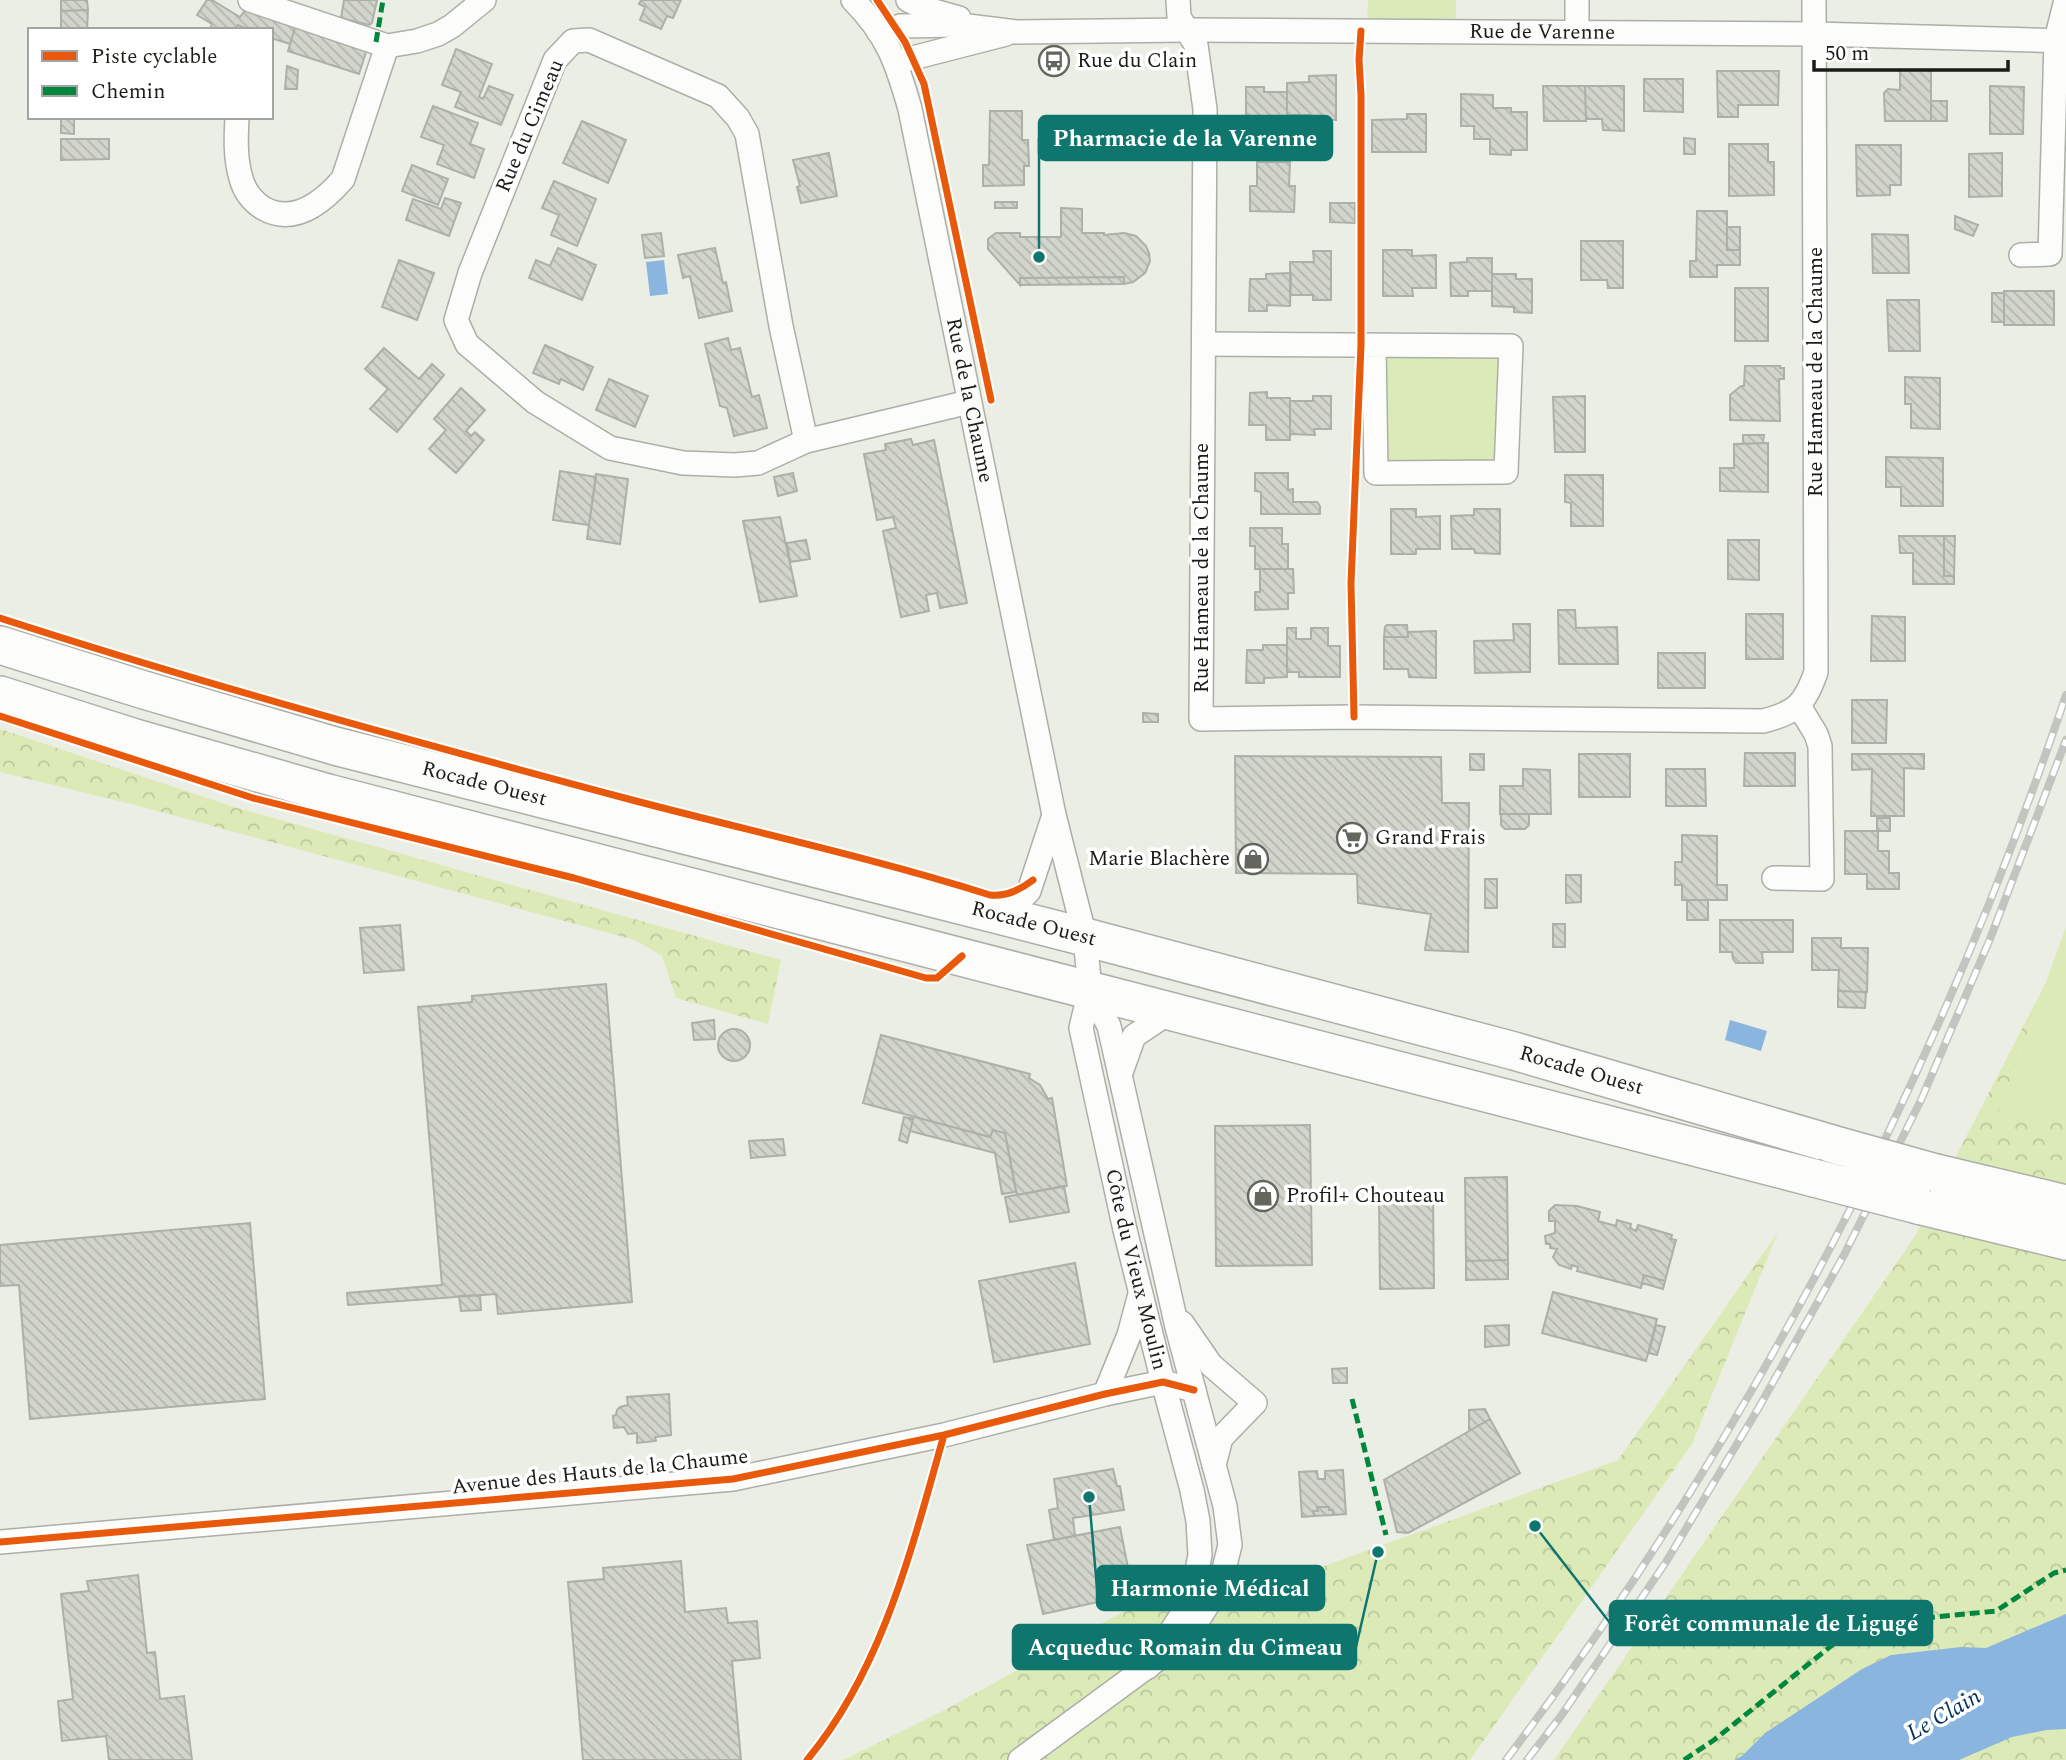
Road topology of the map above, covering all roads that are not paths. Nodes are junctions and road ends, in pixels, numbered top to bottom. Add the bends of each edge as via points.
1 (250, 0) edge
2 (484, 0) edge
3 (853, 0) edge
4 (908, 0) edge
5 (1178, 0) edge
6 (1577, 0) edge
7 (1815, 0) edge
8 (2066, 1) edge
9 (1187, 30) junction
10 (879, 32) junction
11 (1016, 32) junction
12 (1577, 32) junction
13 (1815, 34) junction
14 (2061, 40) edge
15 (387, 46) junction
16 (897, 62) junction
17 (237, 119) edge
18 (2021, 255) dead end
19 (1204, 344) junction
20 (1374, 345) junction
21 (969, 402) junction
22 (806, 441) junction
23 (0, 645) edge
24 (0, 695) edge
25 (1799, 706) junction
26 (1054, 815) junction
27 (1774, 878) dead end
28 (1004, 916) junction
29 (1085, 937) junction
30 (1090, 990) junction
31 (1173, 1010) junction
32 (1120, 1075) junction
33 (2066, 1204) edge
34 (2066, 1241) edge
35 (1140, 1292) junction
36 (1173, 1308) junction
37 (1163, 1382) junction
38 (1194, 1390) junction
39 (1105, 1394) junction
40 (1214, 1465) junction
41 (0, 1542) edge
42 (1148, 1667) junction
43 (1020, 1760) edge

1 - 15 street
2 - 15 street via 438,34
3 - 10 street, Rue de la Chaume
4 - 11 street, Rue de Varenne
5 - 9 street via 1179,17
6 - 12 street
7 - 13 street, Rue Hameau de la Chaume
8 - 14 street
9 - 11 street, Rue de Varenne
9 - 12 street, Rue de Varenne
9 - 19 street, Rue Hameau de la Chaume via 1196,46 1205,109
10 - 11 street, Rue de Varenne via 900,26 960,25
10 - 16 street, Rue de la Chaume
11 - 16 street, Rue de Varenne
12 - 13 street, Rue de Varenne
13 - 14 street, Rue de Varenne
13 - 25 street, Rue Hameau de la Chaume via 1816,672
14 - 18 street via 2050,254
15 - 17 street via 343,179 309,209 279,215 257,204 246,192 238,164
16 - 21 street, Rue de la Chaume
19 - 20 street
19 - 25 street, Rue Hameau de la Chaume via 1201,719 1763,721
20 - 20 street via 1511,346 1506,472 1377,473
21 - 22 street, Rue du Cimeau
21 - 26 street, Rue de la Chaume
22 - 22 street, Rue du Cimeau via 747,134 738,118 718,96 589,40 573,41 555,60 470,272 456,320 467,344 535,402 610,448 683,463 734,465 758,463
23 - 28 main road, Rocade Ouest via 335,746
24 - 30 main road, Rocade Ouest via 328,793
25 - 27 street via 1821,746 1822,879
26 - 28 street, Rue de la Chaume via 1029,891
26 - 29 street, Rue de la Chaume
28 - 29 main road, Rocade Ouest
29 - 30 street, Rue de la Chaume
29 - 33 main road, Rocade Ouest, bridge via 1514,1051 1936,1173
30 - 31 main road, Rocade Ouest
30 - 32 street, Côte du Vieux Moulin via 1109,1026
30 - 35 street, Côte du Vieux Moulin via 1081,1028
31 - 32 street via 1134,1036
31 - 34 main road, Rocade Ouest, bridge
32 - 36 street, Côte du Vieux Moulin
35 - 37 street, Côte du Vieux Moulin
35 - 39 street via 1129,1335
36 - 38 street, Côte du Vieux Moulin
36 - 40 street via 1210,1365 1255,1403 1221,1438
37 - 38 street, Avenue des Hauts de la Chaume
37 - 39 street, Avenue des Hauts de la Chaume
37 - 42 street, Côte du Vieux Moulin via 1192,1490 1200,1555 1181,1616
38 - 40 street, Côte du Vieux Moulin
39 - 41 street, Avenue des Hauts de la Chaume via 944,1436 733,1479
40 - 42 street, Côte du Vieux Moulin via 1230,1545 1222,1577 1196,1623
42 - 43 street, Côte du Vieux Moulin

